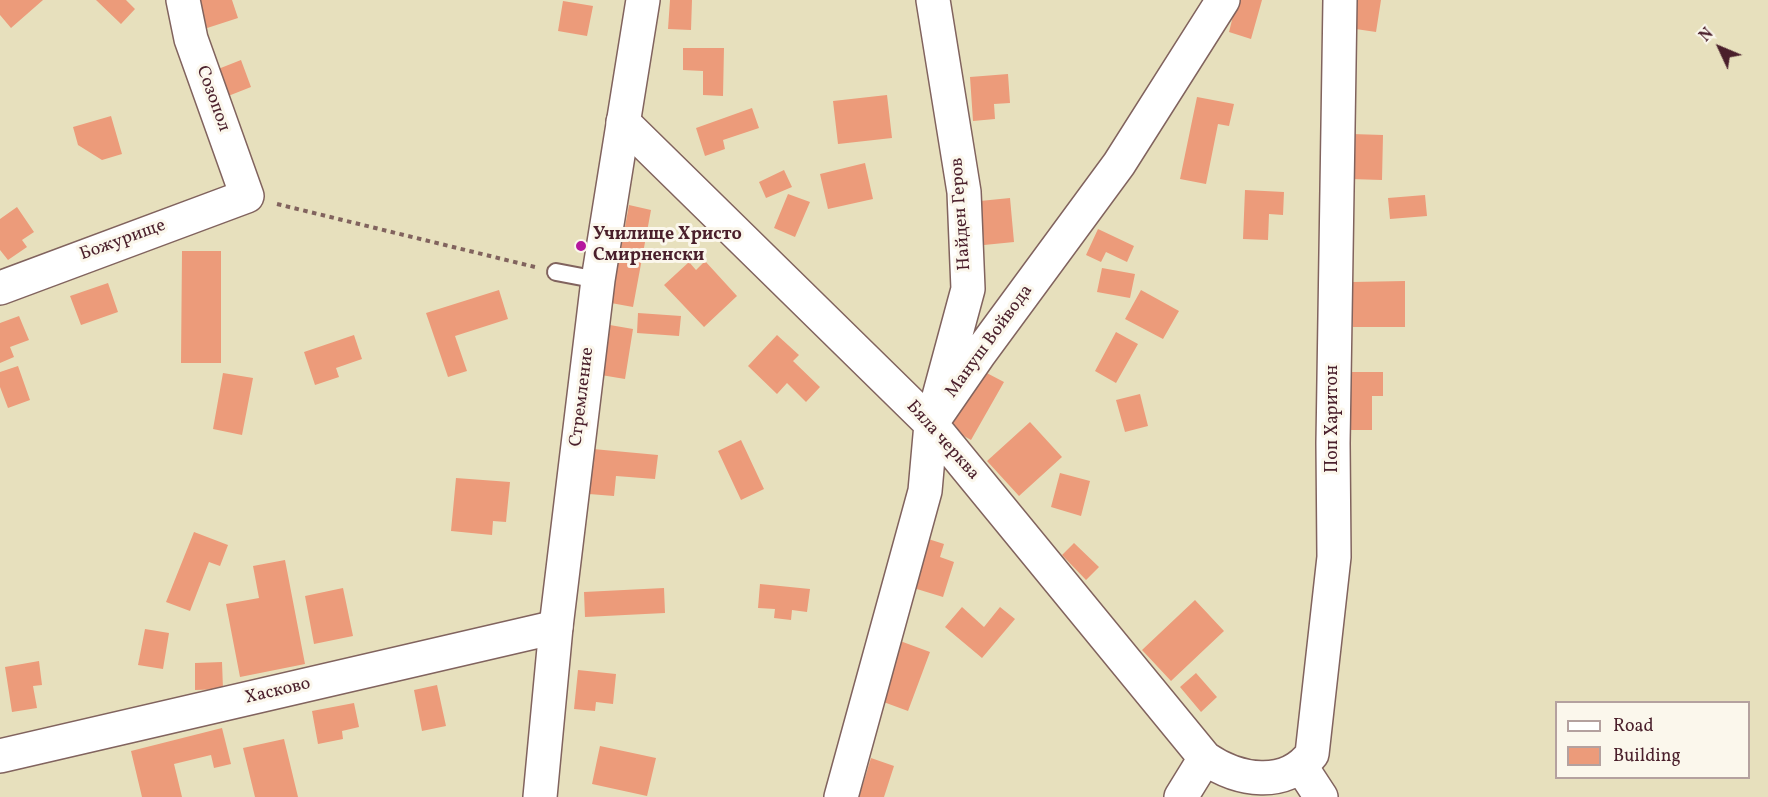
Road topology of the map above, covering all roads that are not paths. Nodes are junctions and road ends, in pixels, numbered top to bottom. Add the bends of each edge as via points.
1 (183, 0) edge
2 (642, 0) edge
3 (933, 0) edge
4 (1223, 0) edge
5 (1340, 0) edge
6 (623, 122) junction
7 (247, 196) joint
8 (556, 273) road end
9 (598, 280) junction
10 (0, 288) edge
11 (931, 424) junction
12 (556, 627) junction
13 (0, 756) edge
14 (1206, 758) junction
15 (1302, 768) junction
16 (1241, 787) edge
17 (540, 797) edge
18 (841, 797) edge
19 (1181, 797) edge
20 (1321, 797) edge

1 - 7 street, Созопол via 191,39
2 - 6 street, Стремление
3 - 11 street, Найден Геров via 964,192 968,289
4 - 11 street, Мануш Войвода via 1119,164
5 - 15 street, Поп Харитон via 1334,557 1312,754
6 - 9 street, Стремление
6 - 11 street, Бяла черква
7 - 10 street, Божурище
8 - 9 lane
9 - 12 street, Стремление
11 - 14 street, Бяла черква
11 - 18 street, Мануш Войвода via 925,491
12 - 13 street, Хасково
12 - 17 street, Стремление
14 - 16 street, Бяла черква
14 - 19 street
15 - 16 street
15 - 20 street

